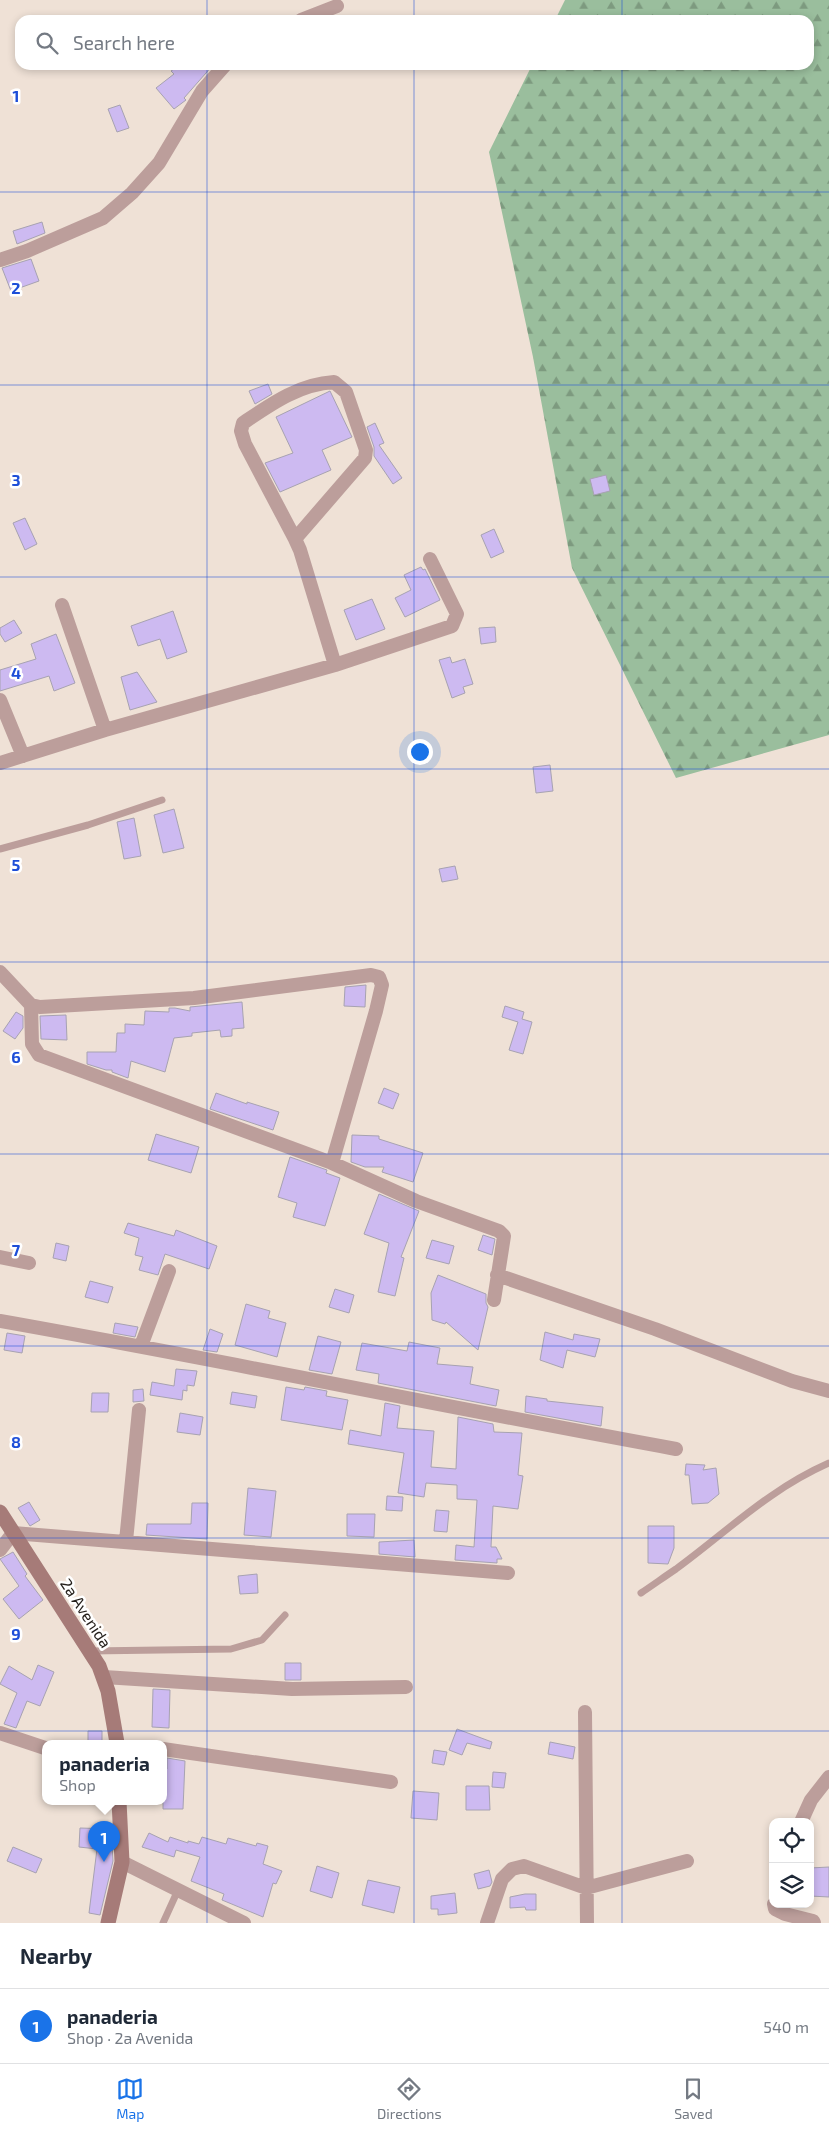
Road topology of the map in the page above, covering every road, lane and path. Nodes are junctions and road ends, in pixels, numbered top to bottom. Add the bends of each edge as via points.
1 (337, 6) dead end
2 (314, 15) edge
3 (221, 70) edge
4 (0, 260) edge
5 (294, 539) junction
6 (430, 559) dead end
7 (62, 605) dead end
8 (335, 665) junction
9 (0, 700) edge
10 (106, 730) junction
11 (23, 756) junction
12 (0, 763) edge
13 (162, 800) dead end
14 (0, 849) edge
15 (0, 972) edge
16 (31, 1005) junction
17 (332, 1163) junction
18 (0, 1257) edge
19 (29, 1264) dead end
20 (169, 1271) dead end
21 (497, 1275) junction
22 (494, 1300) dead end
23 (0, 1321) edge
24 (141, 1346) junction
25 (829, 1391) edge
26 (139, 1410) dead end
27 (676, 1449) dead end
28 (829, 1463) edge
29 (0, 1512) edge
30 (13, 1533) junction
31 (126, 1541) junction
32 (0, 1550) edge
33 (508, 1572) dead end
34 (641, 1593) dead end
35 (285, 1615) dead end
36 (90, 1652) junction
37 (104, 1678) junction
38 (406, 1687) dead end
39 (584, 1712) dead end
40 (0, 1733) edge
41 (118, 1740) edge
42 (42, 1747) edge
43 (167, 1750) edge
44 (829, 1777) edge
45 (391, 1782) dead end
46 (119, 1805) edge
47 (803, 1818) edge
48 (687, 1861) dead end
49 (122, 1862) junction
50 (586, 1888) junction
51 (178, 1890) junction
52 (775, 1908) edge
53 (108, 1923) edge
54 (163, 1923) edge
55 (244, 1923) edge
56 (487, 1923) edge
57 (587, 1923) edge
58 (814, 1923) edge

1 - 2 street
3 - 4 street via 202,92 159,163 103,218
5 - 5 street via 365,458 366,450 346,392 334,382 316,383 285,396 243,423 241,431 245,444
5 - 8 street
6 - 8 street via 457,614 452,626
7 - 10 street
8 - 10 street
9 - 11 street
10 - 11 street
11 - 12 street
13 - 14 lane via 88,825
15 - 16 street
16 - 17 street via 32,1044 39,1055
16 - 17 street via 194,998 371,975 379,977 382,985 376,1011
17 - 21 street via 416,1201 499,1231 504,1236
18 - 19 street
20 - 24 street
21 - 22 street
21 - 25 street via 792,1382
23 - 24 street
24 - 27 street
26 - 31 street
28 - 34 lane via 767,1497
29 - 30 street, 2a Avenida
30 - 31 street
30 - 32 street
30 - 36 street, 2a Avenida
31 - 33 street
35 - 36 lane via 262,1640 231,1649
36 - 37 street, 2a Avenida
37 - 38 street via 292,1689
37 - 41 street, 2a Avenida
39 - 50 street
40 - 42 street
43 - 45 street
44 - 47 street via 811,1800
46 - 49 street
48 - 50 street
49 - 51 street
49 - 53 street
50 - 56 street via 524,1866 512,1870 502,1879
50 - 57 street
51 - 54 lane
51 - 55 street
52 - 58 street

